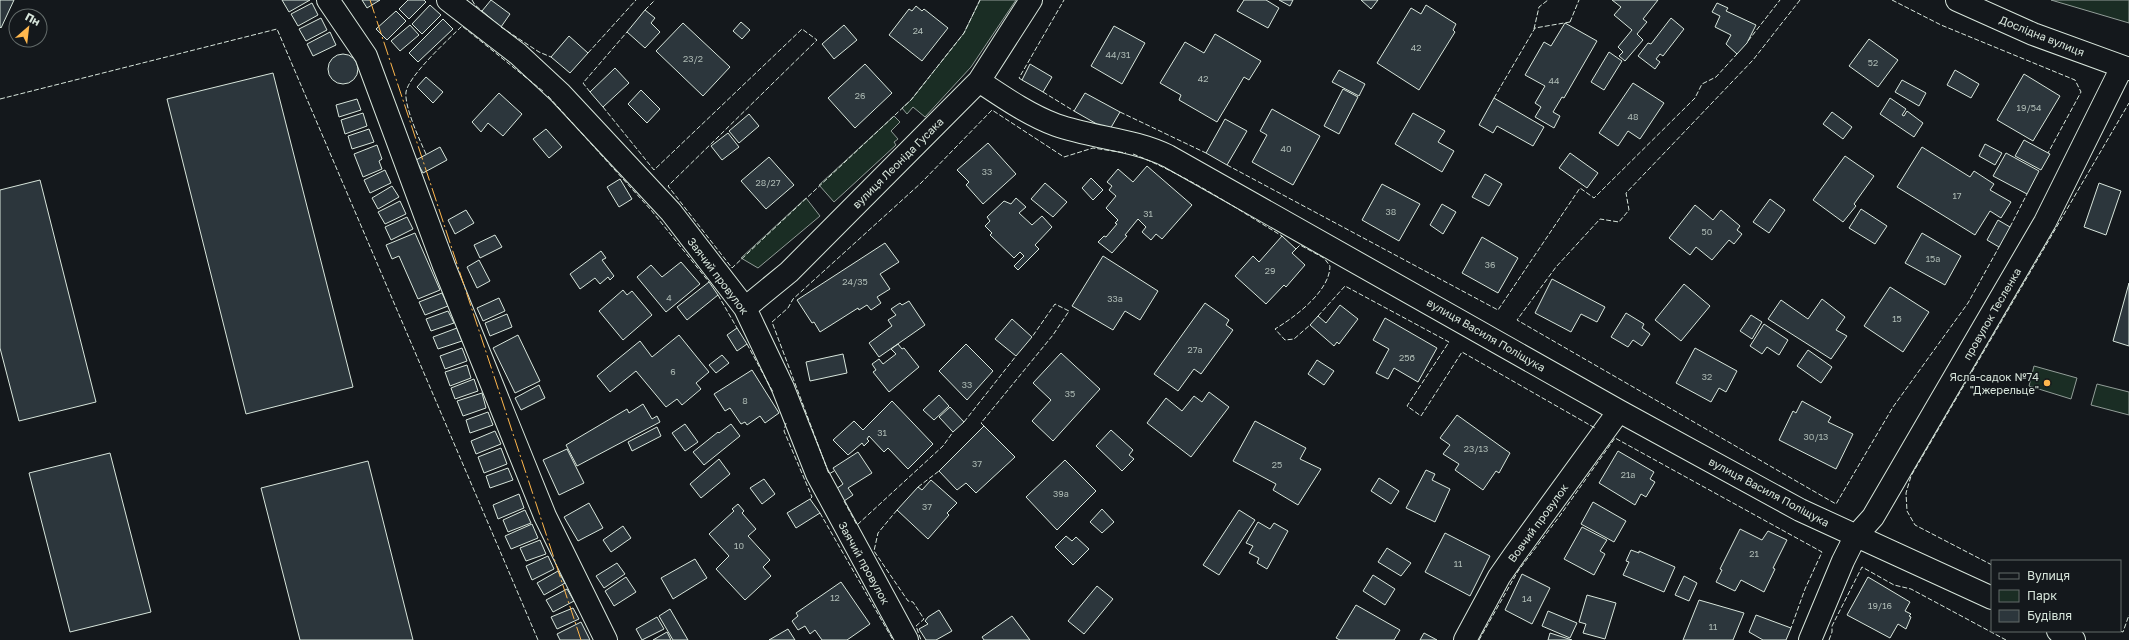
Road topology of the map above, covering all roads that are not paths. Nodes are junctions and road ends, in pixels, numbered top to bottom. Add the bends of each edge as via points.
1 (328, 0) edge
2 (450, 0) edge
3 (1031, 0) edge
4 (1957, 0) edge
5 (2126, 68) edge
6 (979, 81) junction
7 (745, 308) junction
8 (1619, 411) junction
9 (1855, 537) junction
10 (1991, 598) edge
11 (2060, 632) edge
12 (606, 640) edge
13 (907, 640) edge
14 (1465, 640) edge
15 (1810, 640) edge
16 (2074, 640) edge

1 - 12 street via 366,56 444,266 545,516
2 - 7 street, Заячий провулок via 518,54 560,93 671,212
3 - 6 street, вулиця Леоніда Гусака
4 - 5 street, Дослідна вулиця via 2033,34
5 - 9 street, провулок Тесленка via 2045,222 1873,517
6 - 7 street, вулиця Леоніда Гусака via 789,272
6 - 8 street, вулиця Василя Поліщука via 1055,125 1140,144 1168,156
7 - 13 street, Заячий провулок via 783,388 817,474
8 - 9 street, вулиця Василя Поліщука via 1800,510
8 - 14 street, Вовчий провулок via 1515,554
9 - 10 street, вулиця Василя Поліщука
9 - 15 street, провулок Тесленка
11 - 16 street

